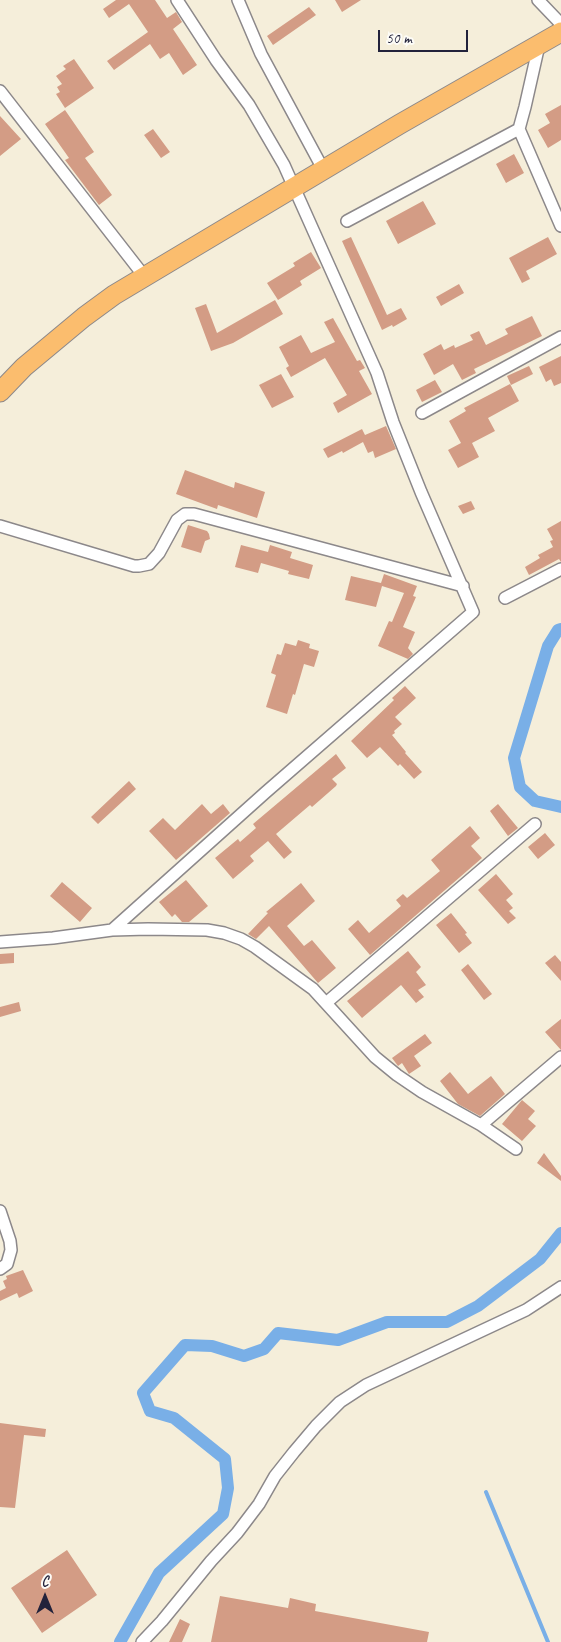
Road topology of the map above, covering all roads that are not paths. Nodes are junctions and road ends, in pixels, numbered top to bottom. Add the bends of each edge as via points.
1 (177, 0) edge
2 (238, 0) edge
3 (538, 0) edge
4 (561, 24) edge
5 (561, 32) edge
6 (539, 45) junction
7 (0, 91) edge
8 (519, 128) junction
9 (323, 169) junction
10 (294, 187) junction
11 (560, 220) edge
12 (347, 221) dead end
13 (144, 276) junction
14 (561, 336) edge
15 (0, 392) edge
16 (422, 413) dead end
17 (0, 526) edge
18 (561, 569) edge
19 (463, 586) junction
20 (505, 598) dead end
21 (535, 824) dead end
22 (112, 930) junction
23 (0, 942) edge
24 (326, 1003) junction
25 (561, 1057) edge
26 (481, 1125) junction
27 (516, 1149) dead end
28 (0, 1211) edge
29 (0, 1269) edge
30 (561, 1287) edge
31 (142, 1642) edge

1 - 10 street via 250,105
2 - 9 street via 262,54
3 - 4 street
5 - 6 highway
6 - 8 street
6 - 9 highway
7 - 13 street
8 - 11 street
8 - 12 street
9 - 10 highway
10 - 13 highway
10 - 19 street via 377,373 421,492
13 - 15 highway via 70,328
14 - 16 street
17 - 19 street via 139,566 149,564 156,557 177,520 185,514 194,514
18 - 20 street
19 - 22 street via 473,612
21 - 24 street
22 - 23 street
22 - 24 street via 181,928 224,933 255,947 298,977
24 - 26 street via 397,1075
25 - 26 street
26 - 27 street
28 - 29 street via 10,1241 7,1264
30 - 31 street via 526,1310 366,1385 340,1402 275,1476 236,1534

